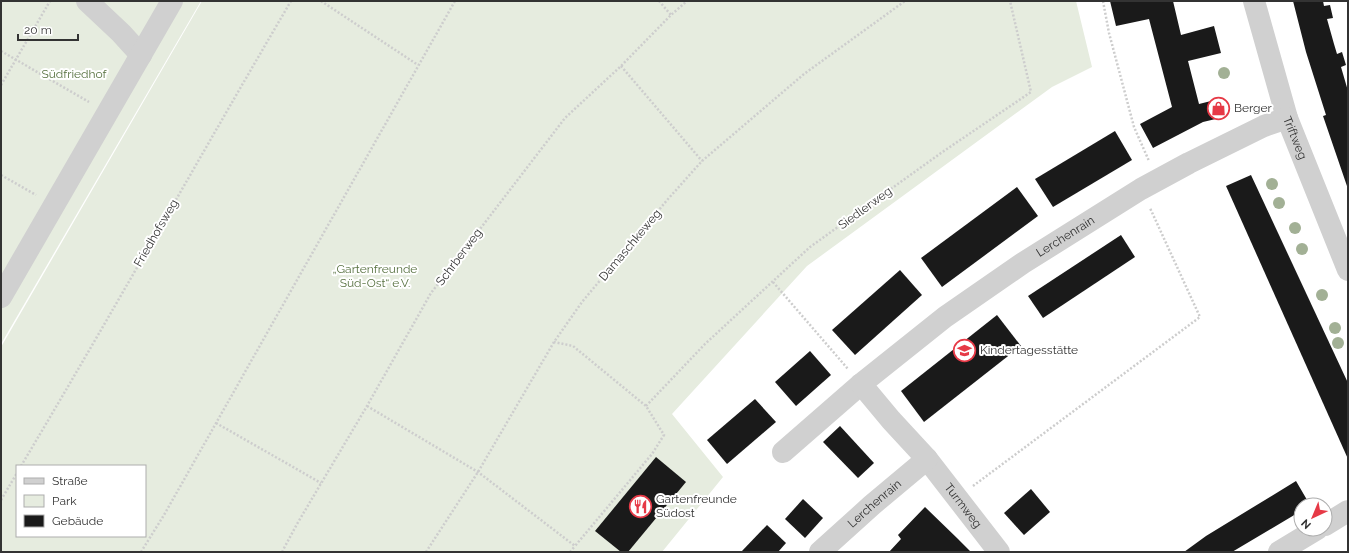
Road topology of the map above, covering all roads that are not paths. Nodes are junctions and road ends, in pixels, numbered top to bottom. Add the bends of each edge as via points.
1 (88, 1) edge
2 (172, 1) edge
3 (1254, 1) edge
4 (141, 55) junction
5 (1288, 118) junction
6 (1347, 267) edge
7 (1, 297) edge
8 (861, 384) junction
9 (783, 452) dead end
10 (927, 459) junction
11 (1348, 511) edge
12 (1333, 520) edge
13 (1304, 537) edge
14 (820, 552) edge
15 (999, 552) edge
16 (1279, 552) edge

1 - 4 street
2 - 4 street
3 - 5 street, Triftweg
4 - 7 street
5 - 6 street, Triftweg
5 - 8 street, Lerchenrain via 1264,126 1189,163 1017,267 945,317
8 - 9 street, Lerchenrain
8 - 10 street via 890,420
10 - 14 street, Lerchenrain
10 - 15 street, Turmweg
11 - 12 street
13 - 16 street

